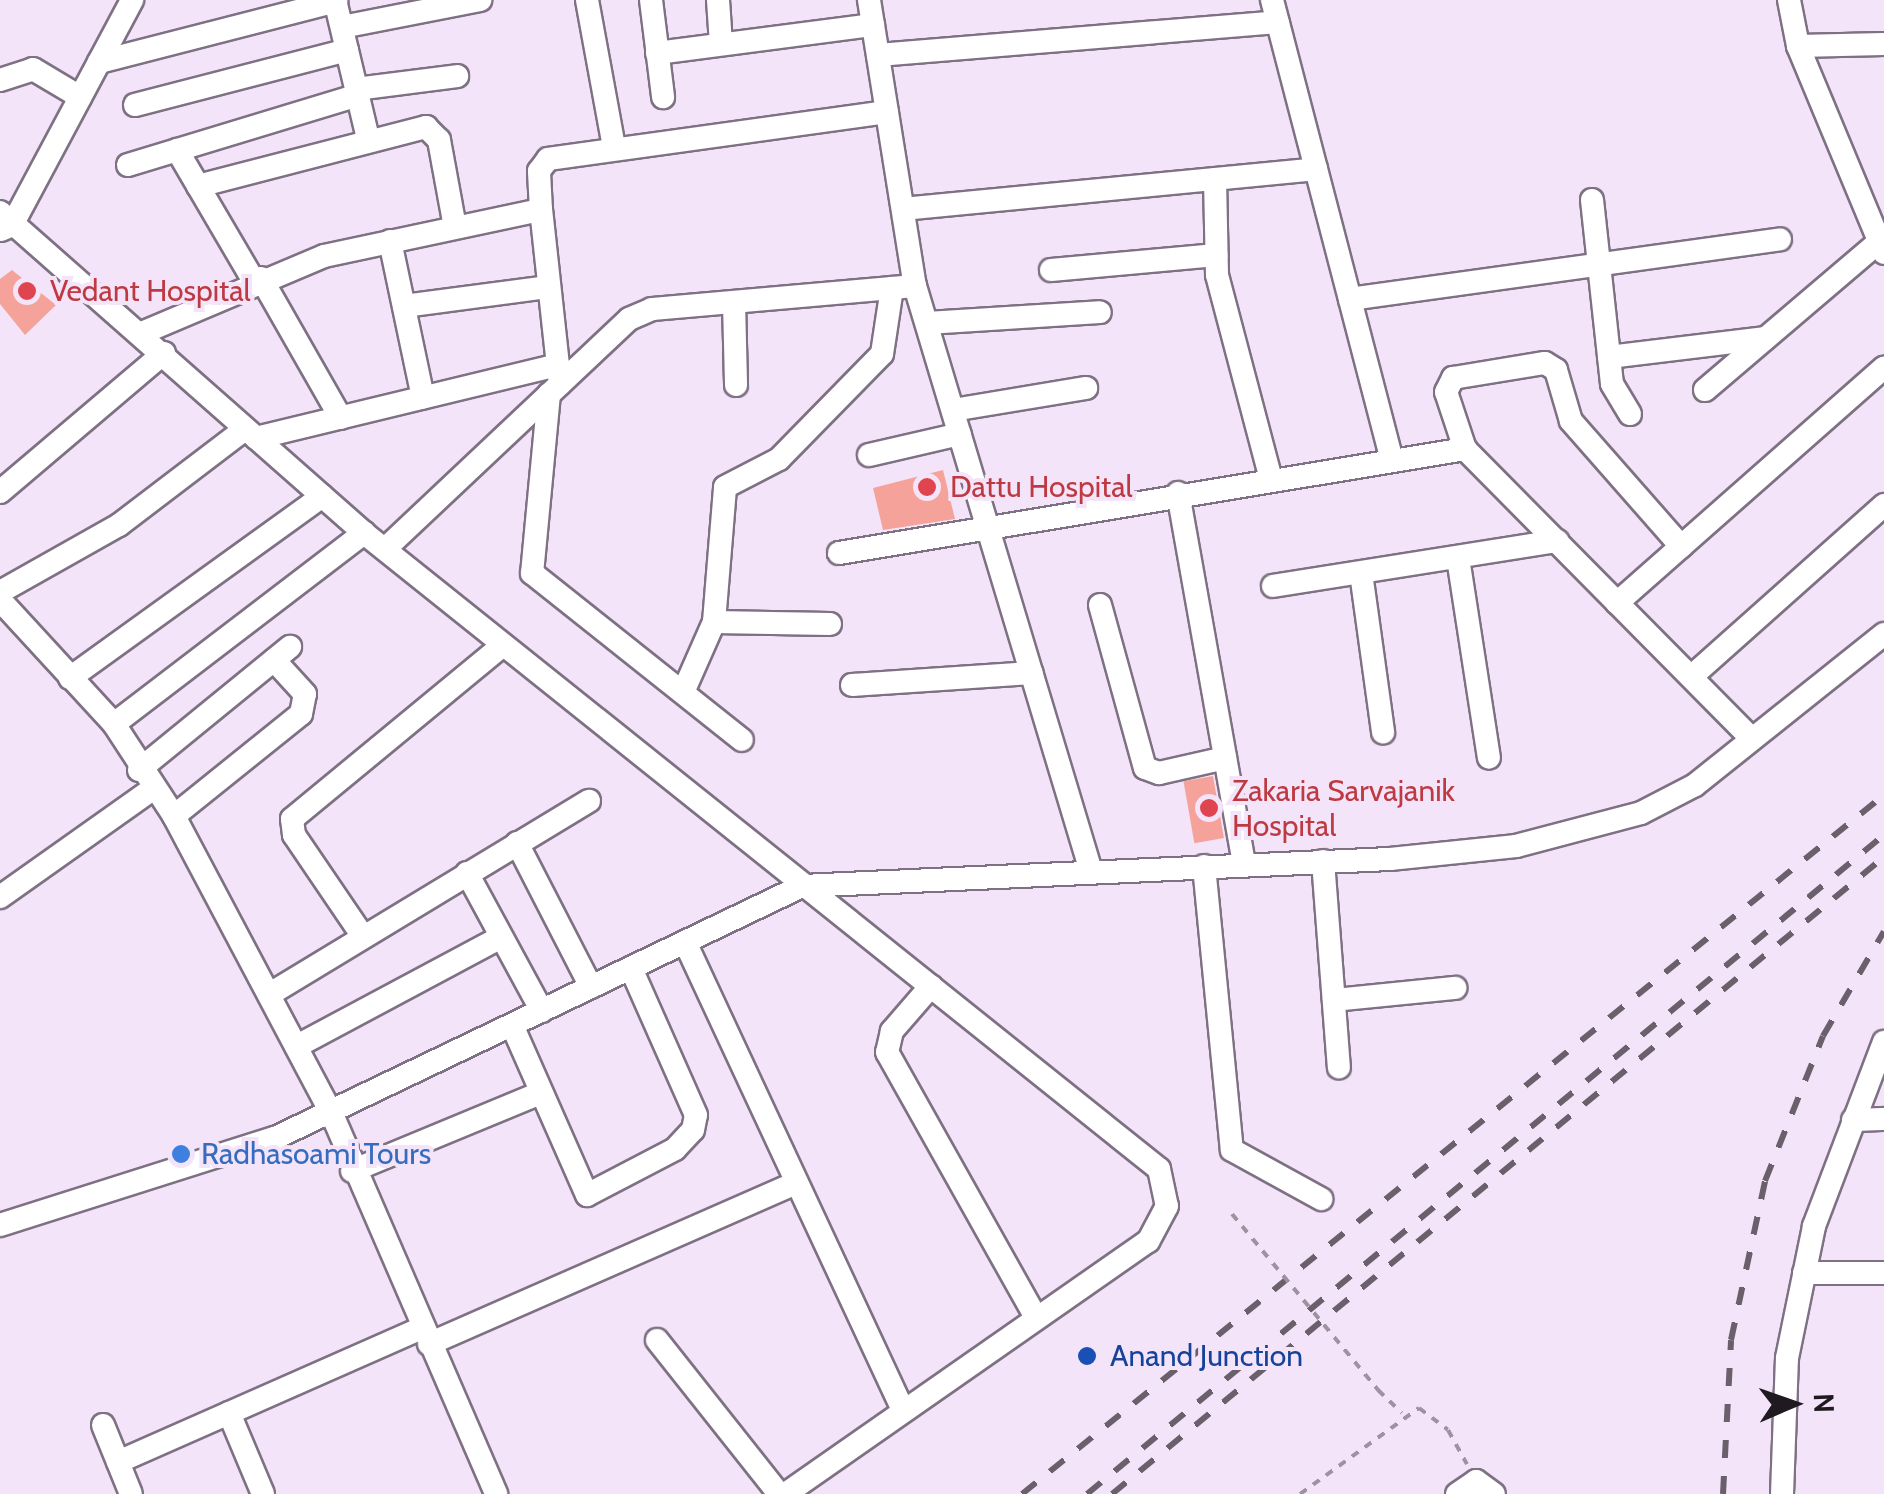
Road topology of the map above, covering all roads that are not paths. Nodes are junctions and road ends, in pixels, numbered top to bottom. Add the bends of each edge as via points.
1 (132, 0) edge
2 (480, 0) edge
3 (587, 0) edge
4 (651, 0) edge
5 (718, 0) edge
6 (869, 0) edge
7 (1789, 0) edge
8 (336, 1) edge
9 (448, 3) edge
10 (1275, 11) edge
11 (873, 25) junction
12 (344, 38) junction
13 (722, 44) junction
14 (1884, 44) edge
15 (1798, 46) junction
16 (658, 52) junction
17 (878, 55) junction
18 (99, 62) junction
19 (457, 76) dead end
20 (0, 80) edge
21 (357, 92) junction
22 (80, 97) junction
23 (663, 97) dead end
24 (135, 105) dead end
25 (887, 112) junction
26 (368, 138) junction
27 (614, 146) junction
28 (178, 150) junction
29 (128, 165) dead end
30 (1316, 169) junction
31 (1215, 179) junction
32 (198, 186) junction
33 (1592, 200) dead end
34 (541, 210) junction
35 (903, 210) junction
36 (4, 223) edge
37 (455, 227) junction
38 (1780, 239) dead end
39 (390, 241) junction
40 (1882, 248) edge
41 (1216, 256) junction
42 (1599, 267) junction
43 (1051, 270) dead end
44 (257, 279) junction
45 (549, 287) junction
46 (904, 287) junction
47 (1350, 298) junction
48 (734, 302) junction
49 (404, 306) junction
50 (1100, 312) dead end
51 (926, 323) junction
52 (142, 333) junction
53 (1766, 338) junction
54 (164, 354) junction
55 (1609, 356) junction
56 (1884, 368) edge
57 (555, 381) junction
58 (736, 385) dead end
59 (1086, 388) dead end
60 (1705, 390) dead end
61 (423, 398) junction
62 (953, 410) junction
63 (1630, 414) dead end
64 (340, 418) junction
65 (251, 434) junction
66 (960, 434) junction
67 (1465, 449) junction
68 (870, 456) dead end
69 (1392, 460) junction
70 (1271, 479) junction
71 (0, 492) edge
72 (1178, 493) junction
73 (322, 496) junction
74 (1884, 505) edge
75 (986, 523) junction
76 (364, 532) junction
77 (1556, 542) junction
78 (1682, 546) junction
79 (385, 549) junction
80 (839, 553) dead end
81 (1458, 558) junction
82 (1361, 574) junction
83 (1272, 586) dead end
84 (0, 592) edge
85 (0, 600) edge
86 (1617, 603) junction
87 (1100, 605) dead end
88 (714, 622) junction
89 (830, 624) dead end
90 (1884, 634) edge
91 (503, 645) junction
92 (1032, 673) junction
93 (1690, 677) junction
94 (70, 678) junction
95 (852, 685) dead end
96 (684, 690) junction
97 (114, 724) junction
98 (1383, 732) dead end
99 (1752, 739) junction
100 (742, 740) dead end
101 (1225, 758) junction
102 (1488, 758) dead end
103 (145, 780) junction
104 (589, 800) dead end
105 (174, 816) junction
106 (517, 843) junction
107 (1323, 861) junction
108 (1244, 864) junction
109 (1204, 866) junction
110 (1091, 871) junction
111 (466, 873) junction
112 (802, 886) junction
113 (0, 897) edge
114 (362, 935) junction
115 (501, 937) junction
116 (685, 942) junction
117 (631, 968) junction
118 (931, 986) junction
119 (591, 987) junction
120 (1455, 988) dead end
121 (270, 994) junction
122 (1334, 1000) junction
123 (542, 1011) junction
124 (512, 1025) junction
125 (1884, 1042) edge
126 (296, 1046) junction
127 (1339, 1067) dead end
128 (540, 1093) junction
129 (331, 1112) junction
130 (1884, 1119) edge
131 (1853, 1120) junction
132 (352, 1171) junction
133 (793, 1184) junction
134 (1321, 1199) dead end
135 (0, 1225) edge
136 (1884, 1273) edge
137 (1804, 1274) junction
138 (1036, 1318) junction
139 (426, 1336) junction
140 (657, 1340) dead end
141 (902, 1408) junction
142 (229, 1414) junction
143 (102, 1425) dead end
144 (118, 1462) junction
145 (131, 1494) edge
146 (263, 1494) edge
147 (496, 1494) edge
148 (783, 1494) edge
149 (1782, 1494) edge

1 - 18 street
2 - 9 street
3 - 27 street
4 - 16 street
5 - 13 street
6 - 11 street
7 - 15 street
8 - 12 street
8 - 18 street
9 - 12 street
10 - 17 street
10 - 30 street
11 - 13 street
11 - 17 street
12 - 21 street
12 - 24 street
13 - 16 street
14 - 15 street
15 - 40 street
16 - 23 street
17 - 25 street
18 - 22 street
19 - 21 street
20 - 22 street via 33,69
21 - 26 street
21 - 28 street
22 - 36 street
25 - 27 street
25 - 35 street
26 - 32 street
26 - 37 street via 433,130
27 - 34 street via 548,159 539,171
28 - 29 street
28 - 32 street
30 - 31 street
30 - 47 street
31 - 35 street
31 - 41 street
32 - 44 street
33 - 42 street
34 - 37 street
34 - 45 street
35 - 46 street
36 - 52 street
37 - 39 street
38 - 42 street
39 - 44 street
39 - 49 street
40 - 53 street
41 - 43 street
41 - 70 street
42 - 47 street
42 - 55 street
44 - 52 street
44 - 64 street
45 - 49 street
45 - 57 street
46 - 48 street
46 - 51 street
46 - 88 street via 882,354 779,459 725,487
47 - 69 street
48 - 57 street via 652,309
48 - 58 street
49 - 61 street
50 - 51 street
51 - 62 street
52 - 54 street
53 - 55 street
53 - 60 street
54 - 65 street
54 - 71 street
55 - 63 street via 1612,384
56 - 78 street
57 - 61 street
57 - 79 street
57 - 96 street via 532,572
59 - 62 street
61 - 64 street
62 - 66 street
64 - 65 street
65 - 73 street
65 - 84 street via 119,525
66 - 68 street
66 - 75 street
67 - 69 street
67 - 77 street
67 - 78 street via 1446,392 1453,378 1545,362 1556,370 1571,421
69 - 70 street
70 - 72 street
72 - 75 street
72 - 101 street
73 - 76 street
73 - 94 street
74 - 93 street
75 - 80 street
75 - 92 street
76 - 79 street
76 - 97 street
77 - 81 street
77 - 86 street
78 - 86 street
79 - 91 street
81 - 82 street
81 - 102 street
82 - 83 street
82 - 98 street
85 - 94 street
86 - 93 street
87 - 101 street via 1145,768 1160,773
88 - 89 street
88 - 96 street
90 - 99 street
91 - 112 street
91 - 114 street via 292,819 294,835
92 - 95 street
92 - 110 street
93 - 99 street
94 - 97 street
96 - 100 street
97 - 103 street
99 - 107 street via 1695,785 1641,813 1516,846
101 - 108 street
103 - 105 street
103 - 105 street via 282,653 305,694 301,714
103 - 113 street
104 - 106 street
105 - 121 street
106 - 111 street
106 - 119 street
107 - 108 street
107 - 122 street
108 - 109 street
109 - 110 street
109 - 134 street via 1232,1150
110 - 112 street
111 - 114 street
111 - 115 street
112 - 116 street
112 - 118 street
114 - 121 street
115 - 123 street
115 - 126 street
116 - 117 street
116 - 133 street
117 - 119 street
117 - 128 street via 696,1115 694,1130 675,1149 587,1196
118 - 138 street via 892,1030 887,1052
118 - 138 street via 1139,1150 1167,1188 1161,1226 1148,1240
119 - 123 street
120 - 122 street
121 - 126 street
122 - 127 street
123 - 124 street
124 - 128 street
124 - 129 street
125 - 131 street
126 - 129 street
128 - 132 street
129 - 132 street
129 - 135 street via 275,1138
130 - 131 street
131 - 137 street
132 - 139 street
133 - 139 street
133 - 141 street
136 - 137 street
137 - 149 street via 1787,1358
138 - 141 street
139 - 142 street
139 - 147 street
140 - 148 street
141 - 148 street
142 - 144 street
142 - 146 street
143 - 144 street
144 - 145 street

